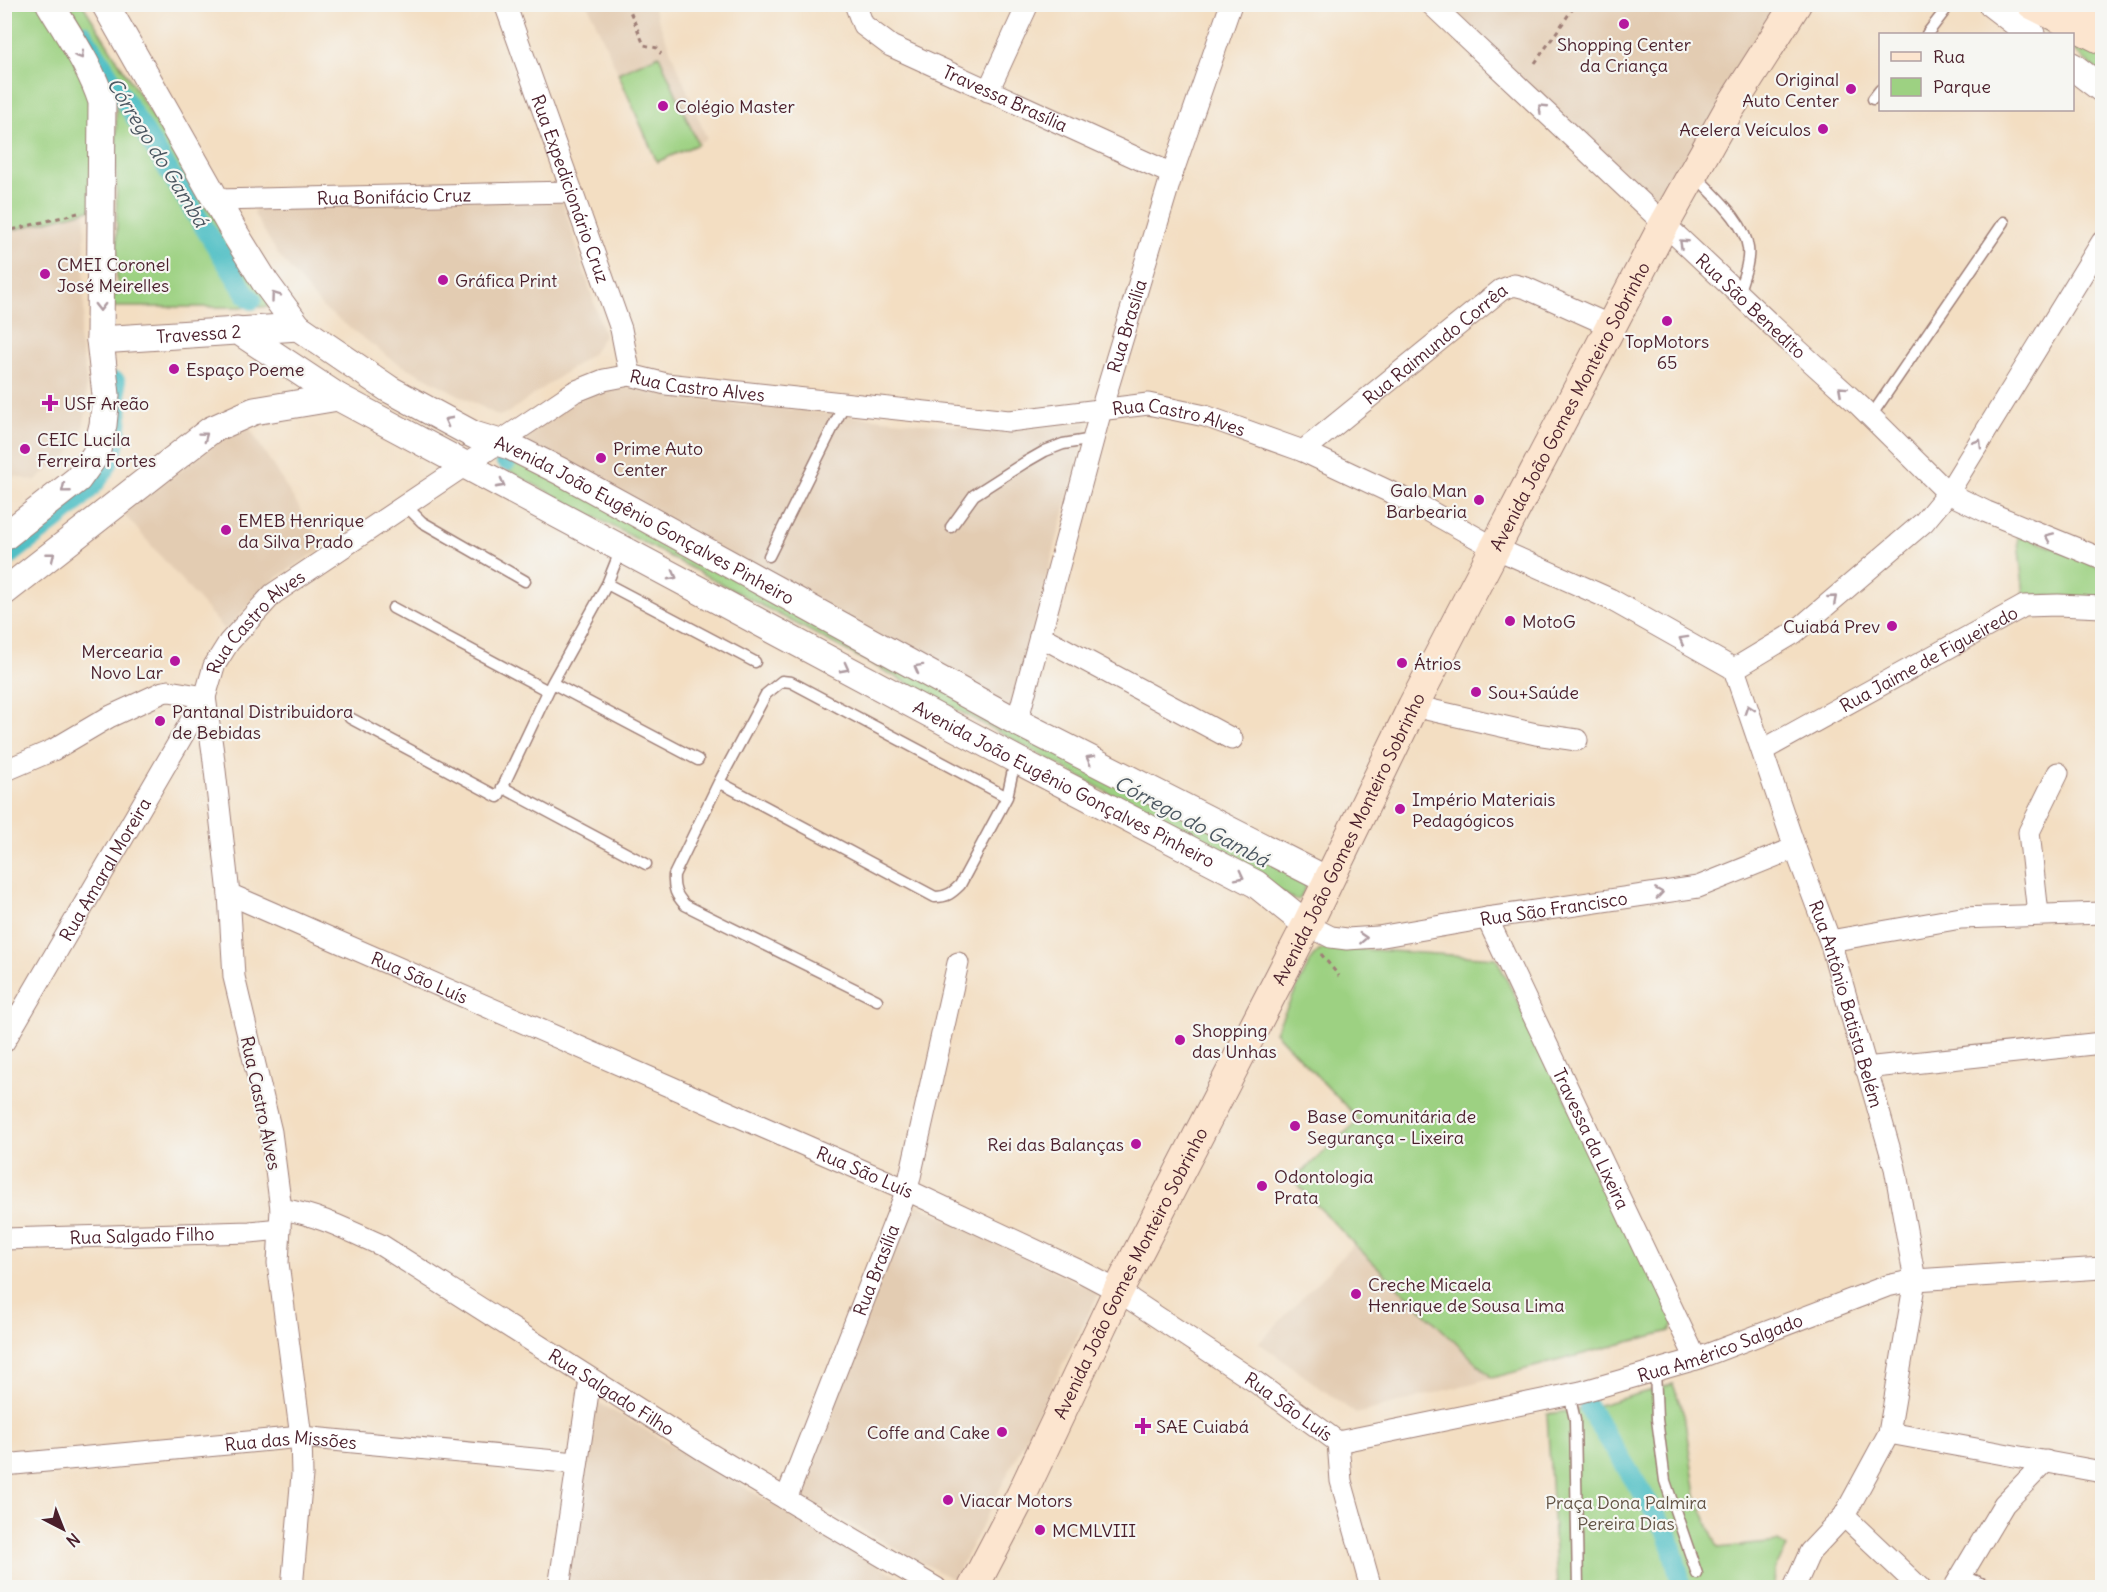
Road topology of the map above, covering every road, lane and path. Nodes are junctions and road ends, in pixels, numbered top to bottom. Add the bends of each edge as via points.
1 (50, 4) edge
2 (105, 4) edge
3 (505, 4) edge
4 (627, 4) edge
5 (855, 4) edge
6 (1028, 4) edge
7 (1231, 4) edge
8 (1431, 4) edge
9 (1576, 4) edge
10 (1796, 4) edge
11 (1950, 4) edge
12 (1992, 4) edge
13 (2032, 4) edge
14 (2094, 4) edge
15 (2103, 9) edge
16 (1928, 33) edge
17 (2030, 33) edge
18 (2103, 39) edge
19 (661, 54) dead end
20 (1536, 63) dead end
21 (2074, 67) edge
22 (2103, 89) edge
23 (988, 91) junction
24 (1693, 173) junction
25 (1172, 174) junction
26 (570, 192) junction
27 (217, 200) junction
28 (85, 211) dead end
29 (2004, 222) dead end
30 (1664, 225) junction
31 (4, 232) edge
32 (2103, 242) edge
33 (1738, 294) junction
34 (1611, 326) junction
35 (298, 327) junction
36 (237, 330) junction
37 (100, 340) junction
38 (630, 375) junction
39 (338, 397) junction
40 (846, 403) junction
41 (1101, 410) junction
42 (1871, 416) junction
43 (1093, 440) junction
44 (499, 442) junction
45 (1303, 451) junction
46 (464, 464) junction
47 (1947, 493) junction
48 (406, 506) junction
49 (951, 527) dead end
50 (4, 537) edge
51 (621, 548) junction
52 (1495, 548) junction
53 (769, 556) dead end
54 (2103, 559) edge
55 (525, 581) dead end
56 (607, 584) junction
57 (4, 592) edge
58 (2103, 607) edge
59 (393, 608) dead end
60 (1040, 636) junction
61 (755, 662) dead end
62 (1734, 669) junction
63 (550, 687) junction
64 (205, 697) junction
65 (1413, 706) junction
66 (350, 718) dead end
67 (1017, 722) junction
68 (1232, 739) dead end
69 (1577, 740) dead end
70 (1763, 750) junction
71 (1016, 759) junction
72 (698, 760) dead end
73 (4, 771) edge
74 (2058, 773) dead end
75 (719, 782) junction
76 (502, 787) junction
77 (1007, 797) junction
78 (1795, 848) junction
79 (646, 864) dead end
80 (1329, 881) junction
81 (229, 894) junction
82 (2103, 913) edge
83 (2038, 914) junction
84 (1488, 918) junction
85 (1303, 933) junction
86 (1830, 941) junction
87 (958, 963) dead end
88 (1339, 976) dead end
89 (877, 1000) dead end
90 (4, 1042) edge
91 (2103, 1043) edge
92 (1865, 1068) junction
93 (907, 1190) junction
94 (281, 1219) junction
95 (4, 1239) edge
96 (2103, 1268) edge
97 (1915, 1280) junction
98 (1118, 1291) junction
99 (1696, 1359) junction
100 (1655, 1370) junction
101 (590, 1379) junction
102 (1569, 1394) junction
103 (1889, 1433) junction
104 (301, 1437) junction
105 (1338, 1442) junction
106 (2046, 1461) junction
107 (576, 1463) junction
108 (4, 1465) edge
109 (2103, 1472) edge
110 (786, 1499) junction
111 (1844, 1516) junction
112 (1697, 1574) dead end
113 (1958, 1581) edge
114 (292, 1587) edge
115 (559, 1587) edge
116 (936, 1587) edge
117 (973, 1587) edge
118 (1371, 1587) edge
119 (1578, 1587) edge
120 (1794, 1587) edge
121 (1920, 1587) edge
122 (1993, 1587) edge

1 -> 37 street via 87,66 102,102
2 - 27 street, Avenida João Eugênio Gonçalves Pinheiro
3 - 26 street, Rua Expedicionário Cruz
4 - 19 path via 644,45 657,48
5 - 23 street, Travessa Brasília via 863,25 891,46
6 - 23 street
7 - 25 street, Rua Brasília
30 -> 8 street, Rua São Benedito
9 - 20 path
10 - 24 main road, Avenida João Gomes Monteiro Sobrinho
11 - 16 lane
12 - 17 street
13 - 18 main road
14 - 15 main road
21 - 22 street
23 - 25 street, Travessa Brasília
24 - 30 main road, Avenida João Gomes Monteiro Sobrinho
24 - 33 lane via 1738,222 1745,237 1749,250
25 - 41 street, Rua Brasília
26 - 27 street, Rua Bonifácio Cruz
26 - 38 street, Rua Expedicionário Cruz via 621,329
35 -> 27 street, Avenida João Eugênio Gonçalves Pinheiro via 265,282
28 - 31 path
29 - 42 lane
33 -> 30 street, Rua São Benedito
30 - 34 main road, Avenida João Gomes Monteiro Sobrinho
47 -> 32 street
42 -> 33 street, Rua São Benedito
34 - 45 street, Rua Raimundo Corrêa via 1526,288 1514,285 1501,290
34 - 52 main road, Avenida João Gomes Monteiro Sobrinho
35 - 36 street, Travessa 2
44 -> 35 street, Avenida João Eugênio Gonçalves Pinheiro via 474,435 389,389
36 - 37 street, Travessa 2
36 - 39 street, Avenida João Eugênio Gonçalves Pinheiro
37 -> 50 street via 106,395 96,454 78,479
38 - 40 street, Rua Castro Alves via 666,384
38 - 44 street, Rua Castro Alves via 574,392
39 - 46 street, Avenida João Eugênio Gonçalves Pinheiro
57 -> 39 street via 211,430 254,411
40 - 41 street, Rua Castro Alves via 1009,421
40 - 53 lane
41 - 43 street, Rua Brasília
41 - 45 street, Rua Castro Alves via 1148,404 1205,416
42 - 47 street, Rua São Benedito
43 - 49 lane via 1063,444 1024,463 974,495
43 - 60 street, Rua Brasília
44 - 46 street, Rua Castro Alves
67 -> 44 street, Avenida João Eugênio Gonçalves Pinheiro via 560,471
45 - 52 street, Rua Castro Alves via 1422,507
46 - 48 street, Rua Castro Alves
46 -> 51 street, Avenida João Eugênio Gonçalves Pinheiro
54 -> 47 street, Rua São Benedito
62 -> 47 street via 1794,633 1924,522
48 - 55 lane via 422,522
48 - 64 street, Rua Castro Alves via 273,594 229,642 214,666
51 - 56 lane
51 -> 71 street, Avenida João Eugênio Gonçalves Pinheiro
62 -> 52 street via 1610,599
52 - 65 main road, Avenida João Gomes Monteiro Sobrinho
56 - 61 lane
56 - 63 lane
58 - 70 street, Rua Jaime de Figueiredo via 2024,606
59 - 63 lane
60 - 67 street, Rua Brasília
60 - 68 street
70 -> 62 street, Rua Antônio Batista Belém
63 - 72 lane
63 - 76 lane
64 - 73 street via 163,692
64 - 81 street, Rua Castro Alves
64 - 90 street, Rua Amaral Moreira
65 - 69 street
65 - 80 main road, Avenida João Gomes Monteiro Sobrinho
66 - 76 lane via 498,797
80 -> 67 street, Avenida João Eugênio Gonçalves Pinheiro
70 - 78 street, Rua Antônio Batista Belém
71 - 77 lane
71 -> 85 street, Avenida João Eugênio Gonçalves Pinheiro via 1256,884
74 - 83 street via 2029,832
75 - 77 lane via 935,897 945,897 960,885
75 - 77 lane via 765,694 782,681 791,682
75 - 89 lane via 674,875 676,895 686,905
76 - 79 lane
84 -> 78 street, Rua São Francisco via 1698,887
78 - 86 street, Rua Antônio Batista Belém
80 - 85 main road, Avenida João Gomes Monteiro Sobrinho
81 - 93 street, Rua São Luís
81 - 94 street, Rua Castro Alves via 234,977 271,1132
82 - 83 street
83 - 86 street via 1961,918
85 -> 84 street, Rua São Francisco via 1347,939 1378,937
84 - 99 street, Travessa da Lixeira
85 - 88 path
85 - 98 main road, Avenida João Gomes Monteiro Sobrinho
86 - 92 street, Rua Antônio Batista Belém
87 - 93 street, Rua Brasília
91 - 92 street
92 - 97 street, Rua Antônio Batista Belém via 1895,1168
93 - 98 street, Rua São Luís
93 - 110 street, Rua Brasília
94 - 95 street, Rua Salgado Filho via 250,1232
94 - 101 street, Rua Salgado Filho via 305,1212 381,1245
94 - 104 street, Rua Castro Alves via 278,1263
96 - 97 street, Rua Américo Salgado
97 - 99 street, Rua Américo Salgado via 1887,1286
97 - 103 street, Rua Antônio Batista Belém
98 - 105 street, Rua São Luís
98 - 117 main road, Avenida João Gomes Monteiro Sobrinho via 1021,1496
99 - 100 street, Rua Américo Salgado
100 - 102 street, Rua Américo Salgado
100 - 112 lane via 1665,1481
101 - 107 street
101 - 110 street, Rua Salgado Filho
102 - 105 street, Rua Américo Salgado
102 - 119 lane via 1575,1420
103 - 106 street
103 - 111 street, Rua Antônio Batista Belém
104 - 107 street, Rua das Missões
104 - 108 street, Rua das Missões
104 - 114 street, Rua Castro Alves via 302,1475
105 - 118 street, Rua São Luís via 1341,1481
106 - 109 street
106 - 113 street via 2004,1504
107 - 115 street
110 - 116 street, Rua Salgado Filho
111 - 120 street, Rua Antônio Batista Belém via 1810,1552
111 - 121 street
113 - 122 lane

